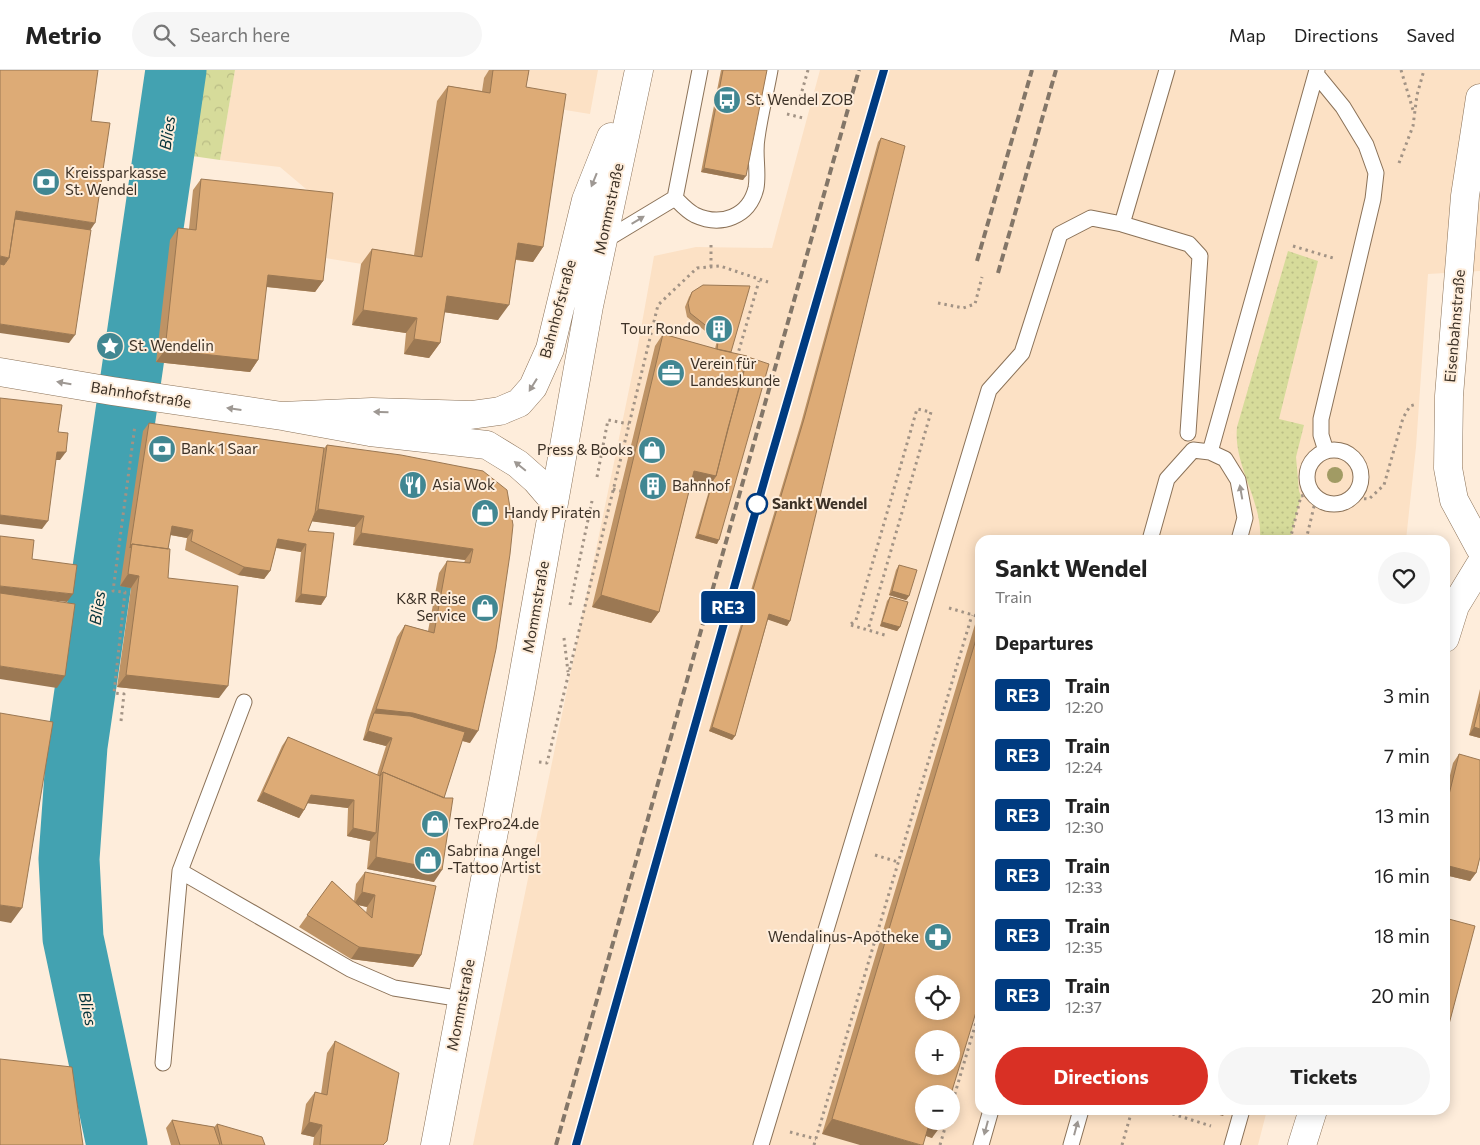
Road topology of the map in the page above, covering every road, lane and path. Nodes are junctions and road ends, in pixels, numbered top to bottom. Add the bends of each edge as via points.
1 (639, 70) edge
2 (700, 70) edge
3 (770, 70) edge
4 (808, 70) edge
5 (1167, 70) edge
6 (1402, 70) edge
7 (1424, 70) edge
8 (1317, 72) edge
9 (1480, 98) edge
10 (809, 100) dead end
11 (1414, 113) junction
12 (787, 114) dead end
13 (803, 118) dead end
14 (675, 198) junction
15 (1373, 198) junction
16 (1122, 224) junction
17 (1270, 238) junction
18 (602, 242) junction
19 (1357, 265) junction
20 (982, 277) dead end
21 (759, 280) junction
22 (768, 282) dead end
23 (938, 303) dead end
24 (735, 365) edge
25 (0, 372) edge
26 (139, 395) junction
27 (1449, 396) junction
28 (282, 416) junction
29 (629, 424) junction
30 (1188, 433) dead end
31 (1326, 451) junction
32 (1210, 452) junction
33 (597, 477) dead end
34 (613, 489) junction
35 (620, 491) dead end
36 (1314, 496) junction
37 (1351, 498) junction
38 (554, 501) junction
39 (592, 501) dead end
40 (1151, 535) edge
41 (1240, 535) edge
42 (1291, 535) edge
43 (1307, 535) edge
44 (1480, 548) edge
45 (870, 555) dead end
46 (874, 556) junction
47 (1480, 565) edge
48 (569, 612) dead end
49 (975, 616) edge
50 (1450, 622) edge
51 (565, 634) dead end
52 (568, 675) junction
53 (244, 702) dead end
54 (121, 721) dead end
55 (508, 756) junction
56 (180, 871) junction
57 (462, 999) junction
58 (975, 1026) edge
59 (163, 1063) dead end
60 (958, 1085) edge
61 (990, 1115) edge
62 (1080, 1115) edge
63 (1131, 1115) edge
64 (1177, 1115) edge
65 (1241, 1115) edge
66 (1311, 1115) edge
67 (944, 1130) edge
68 (1209, 1132) dead end
69 (435, 1145) edge
70 (761, 1145) edge
71 (814, 1145) edge
72 (940, 1145) edge
73 (981, 1145) edge
74 (1071, 1145) edge
75 (1122, 1145) edge
76 (1232, 1145) edge
77 (1302, 1145) edge

1 - 18 main road, Mommstraße
1 -> 28 main road, Bahnhofstraße via 586,200 550,350 533,387 518,403 500,411 471,415 372,412
2 - 14 lane
3 - 14 lane via 756,140 756,187 742,212 726,221 711,220 696,216
4 - 10 path via 800,98
5 - 16 lane
6 - 11 path
7 - 11 path
8 - 15 lane via 1366,145 1376,173
8 - 17 lane
9 - 27 main road, Eisenbahnstraße via 1465,196
11 - 15 path via 1413,126 1391,184
12 - 13 path
18 -> 14 lane
15 - 19 lane
16 - 30 lane via 1190,244 1200,256
16 - 70 lane via 1091,218 1060,234 1022,353 989,390
17 - 19 path
17 - 32 lane
18 - 38 main road, Mommstraße
19 - 31 lane via 1321,419
20 - 23 path via 975,304 963,308
21 - 22 path
21 - 24 path
21 - 29 path via 720,266 697,268 658,305
26 -> 25 main road, Bahnhofstraße
28 -> 26 main road, Bahnhofstraße
26 - 54 path via 113,591 125,592 114,693 124,694
27 - 37 path via 1410,406 1403,418 1384,485 1369,499
27 - 44 main road, Eisenbahnstraße via 1448,468 1454,500
38 -> 28 main road, Bahnhofstraße via 518,464 487,446 370,432
29 - 33 path via 608,420
29 - 34 path
31 - 36 lane via 1318,455 1308,469 1306,477
31 - 37 lane via 1346,452 1360,467 1359,488
32 - 40 lane via 1193,450 1167,479
41 -> 32 lane via 1245,518 1238,480 1225,459
34 - 35 path
34 - 52 path
36 - 37 lane via 1333,504
36 - 42 path via 1301,496
36 - 43 path
38 - 55 main road, Mommstraße
39 - 48 path
45 - 46 path
46 - 46 path via 917,409 931,412 868,630 851,624 856,620
47 - 50 main road via 1455,606
49 - 71 path via 972,615
51 - 52 path
52 - 55 path via 547,763
53 - 56 lane
55 - 57 main road, Mommstraße
56 - 57 lane via 350,969 394,988
56 - 59 lane
57 - 69 main road, Mommstraße
58 - 60 path
61 -> 73 lane
74 -> 62 lane
63 - 75 path
64 - 68 path via 1211,1125
65 - 76 lane
66 - 77 main road
67 - 72 path

